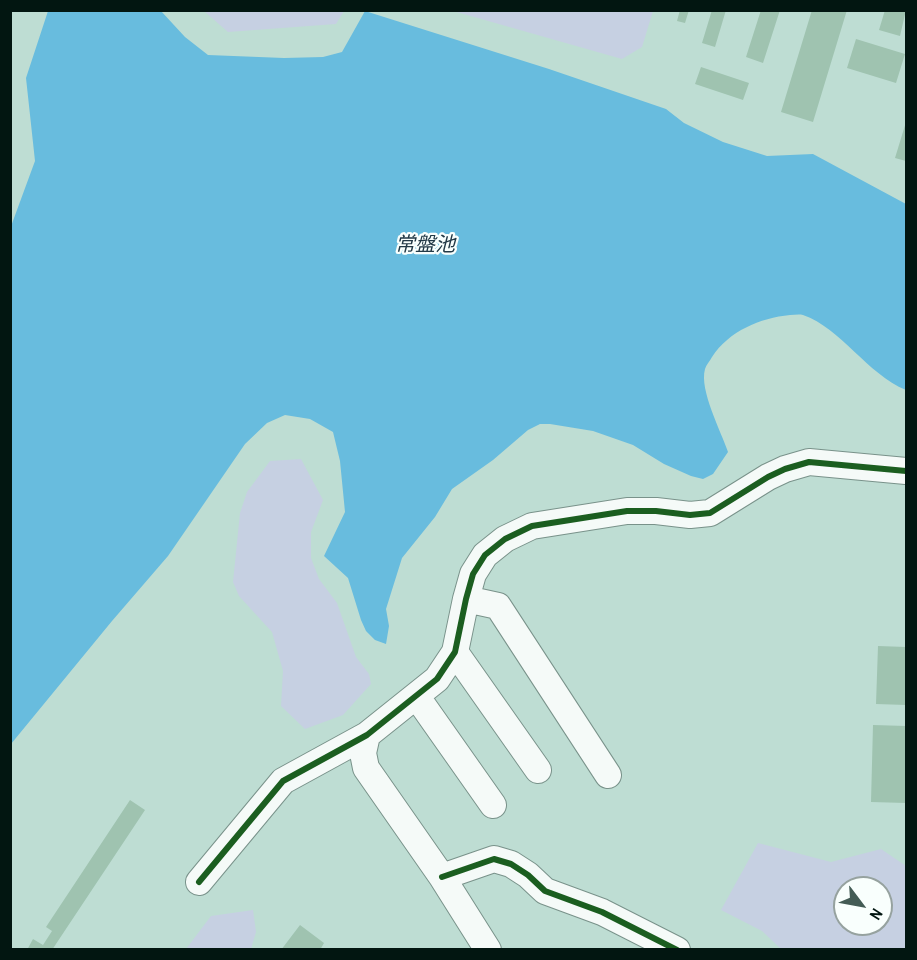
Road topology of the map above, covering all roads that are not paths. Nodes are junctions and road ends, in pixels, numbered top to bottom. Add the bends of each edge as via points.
1 (906, 471) edge
2 (466, 599) junction
3 (455, 652) junction
4 (417, 697) junction
5 (367, 735) junction
6 (538, 770) dead end
7 (608, 775) dead end
8 (493, 805) dead end
9 (442, 877) junction
10 (199, 882) dead end
11 (488, 950) edge
12 (677, 950) edge

1 - 2 street via 809,462 768,477 710,513 627,511 532,526 505,539 485,555 473,574
2 - 3 street
2 - 7 street via 498,606
3 - 4 street via 437,679
3 - 6 street
4 - 5 street
4 - 8 street
5 - 9 street via 363,753 366,768
5 - 10 street via 283,780
9 - 11 street
9 - 12 street via 494,859 511,864 545,891 603,912

